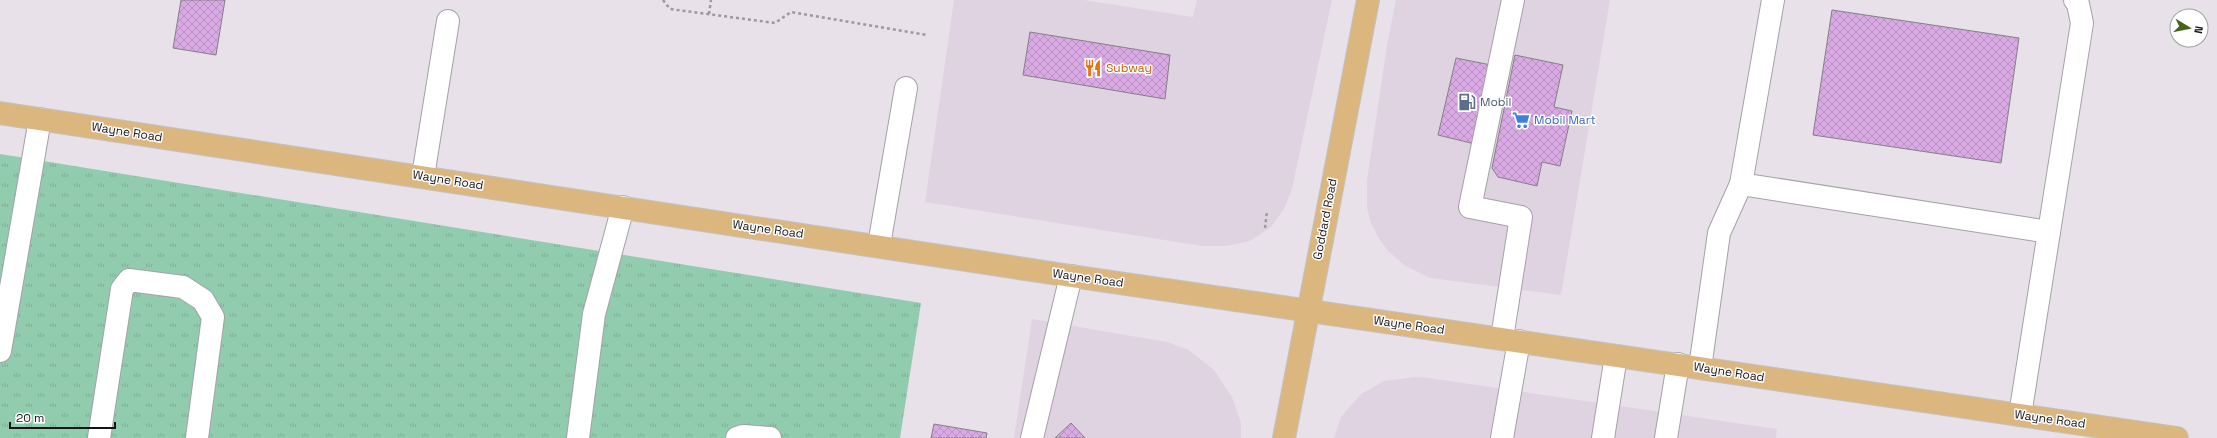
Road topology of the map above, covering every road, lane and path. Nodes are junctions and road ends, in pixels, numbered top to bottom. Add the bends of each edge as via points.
1 (663, 0) edge
2 (711, 0) edge
3 (1368, 0) edge
4 (1513, 0) edge
5 (1773, 0) edge
6 (2075, 0) edge
7 (709, 14) junction
8 (448, 21) dead end
9 (927, 35) dead end
10 (906, 88) dead end
11 (0, 113) edge
12 (40, 119) junction
13 (423, 176) junction
14 (1741, 184) junction
15 (623, 207) junction
16 (1267, 211) dead end
17 (1265, 228) dead end
18 (2049, 232) junction
19 (879, 245) junction
20 (1071, 276) junction
21 (1307, 310) junction
22 (1510, 340) junction
23 (0, 351) edge
24 (1616, 356) junction
25 (1678, 364) junction
26 (1700, 368) junction
27 (2020, 415) junction
28 (99, 438) edge
29 (197, 438) edge
30 (578, 438) edge
31 (737, 438) edge
32 (770, 438) edge
33 (1032, 438) edge
34 (1284, 438) edge
35 (1502, 438) edge
36 (1603, 438) edge
37 (1666, 438) edge
38 (2177, 438) edge

1 - 7 path via 670,8
2 - 7 path
3 - 21 main road, Goddard Road
4 - 22 lane via 1470,207 1521,217
5 - 14 lane
6 - 18 lane via 2082,23
7 - 9 path via 775,23 791,12
8 - 13 lane
10 - 19 lane
11 - 12 main road, Wayne Road
12 - 13 main road, Wayne Road
12 - 23 lane
13 - 15 main road, Wayne Road
14 - 18 lane
14 - 26 lane via 1719,233
15 - 19 main road, Wayne Road
15 - 30 lane via 594,314
16 - 17 path
18 - 27 lane
19 - 20 main road, Wayne Road
20 - 21 main road, Wayne Road
20 - 33 lane
21 - 22 main road, Wayne Road
21 - 34 main road, Goddard Road
22 - 24 main road, Wayne Road
22 - 35 lane
24 - 25 main road, Wayne Road
24 - 36 lane
25 - 26 main road, Wayne Road
25 - 37 lane
26 - 27 main road, Wayne Road
27 - 38 main road, Wayne Road
28 - 29 lane via 122,289 129,280 182,287 203,300 213,317
31 - 32 lane

